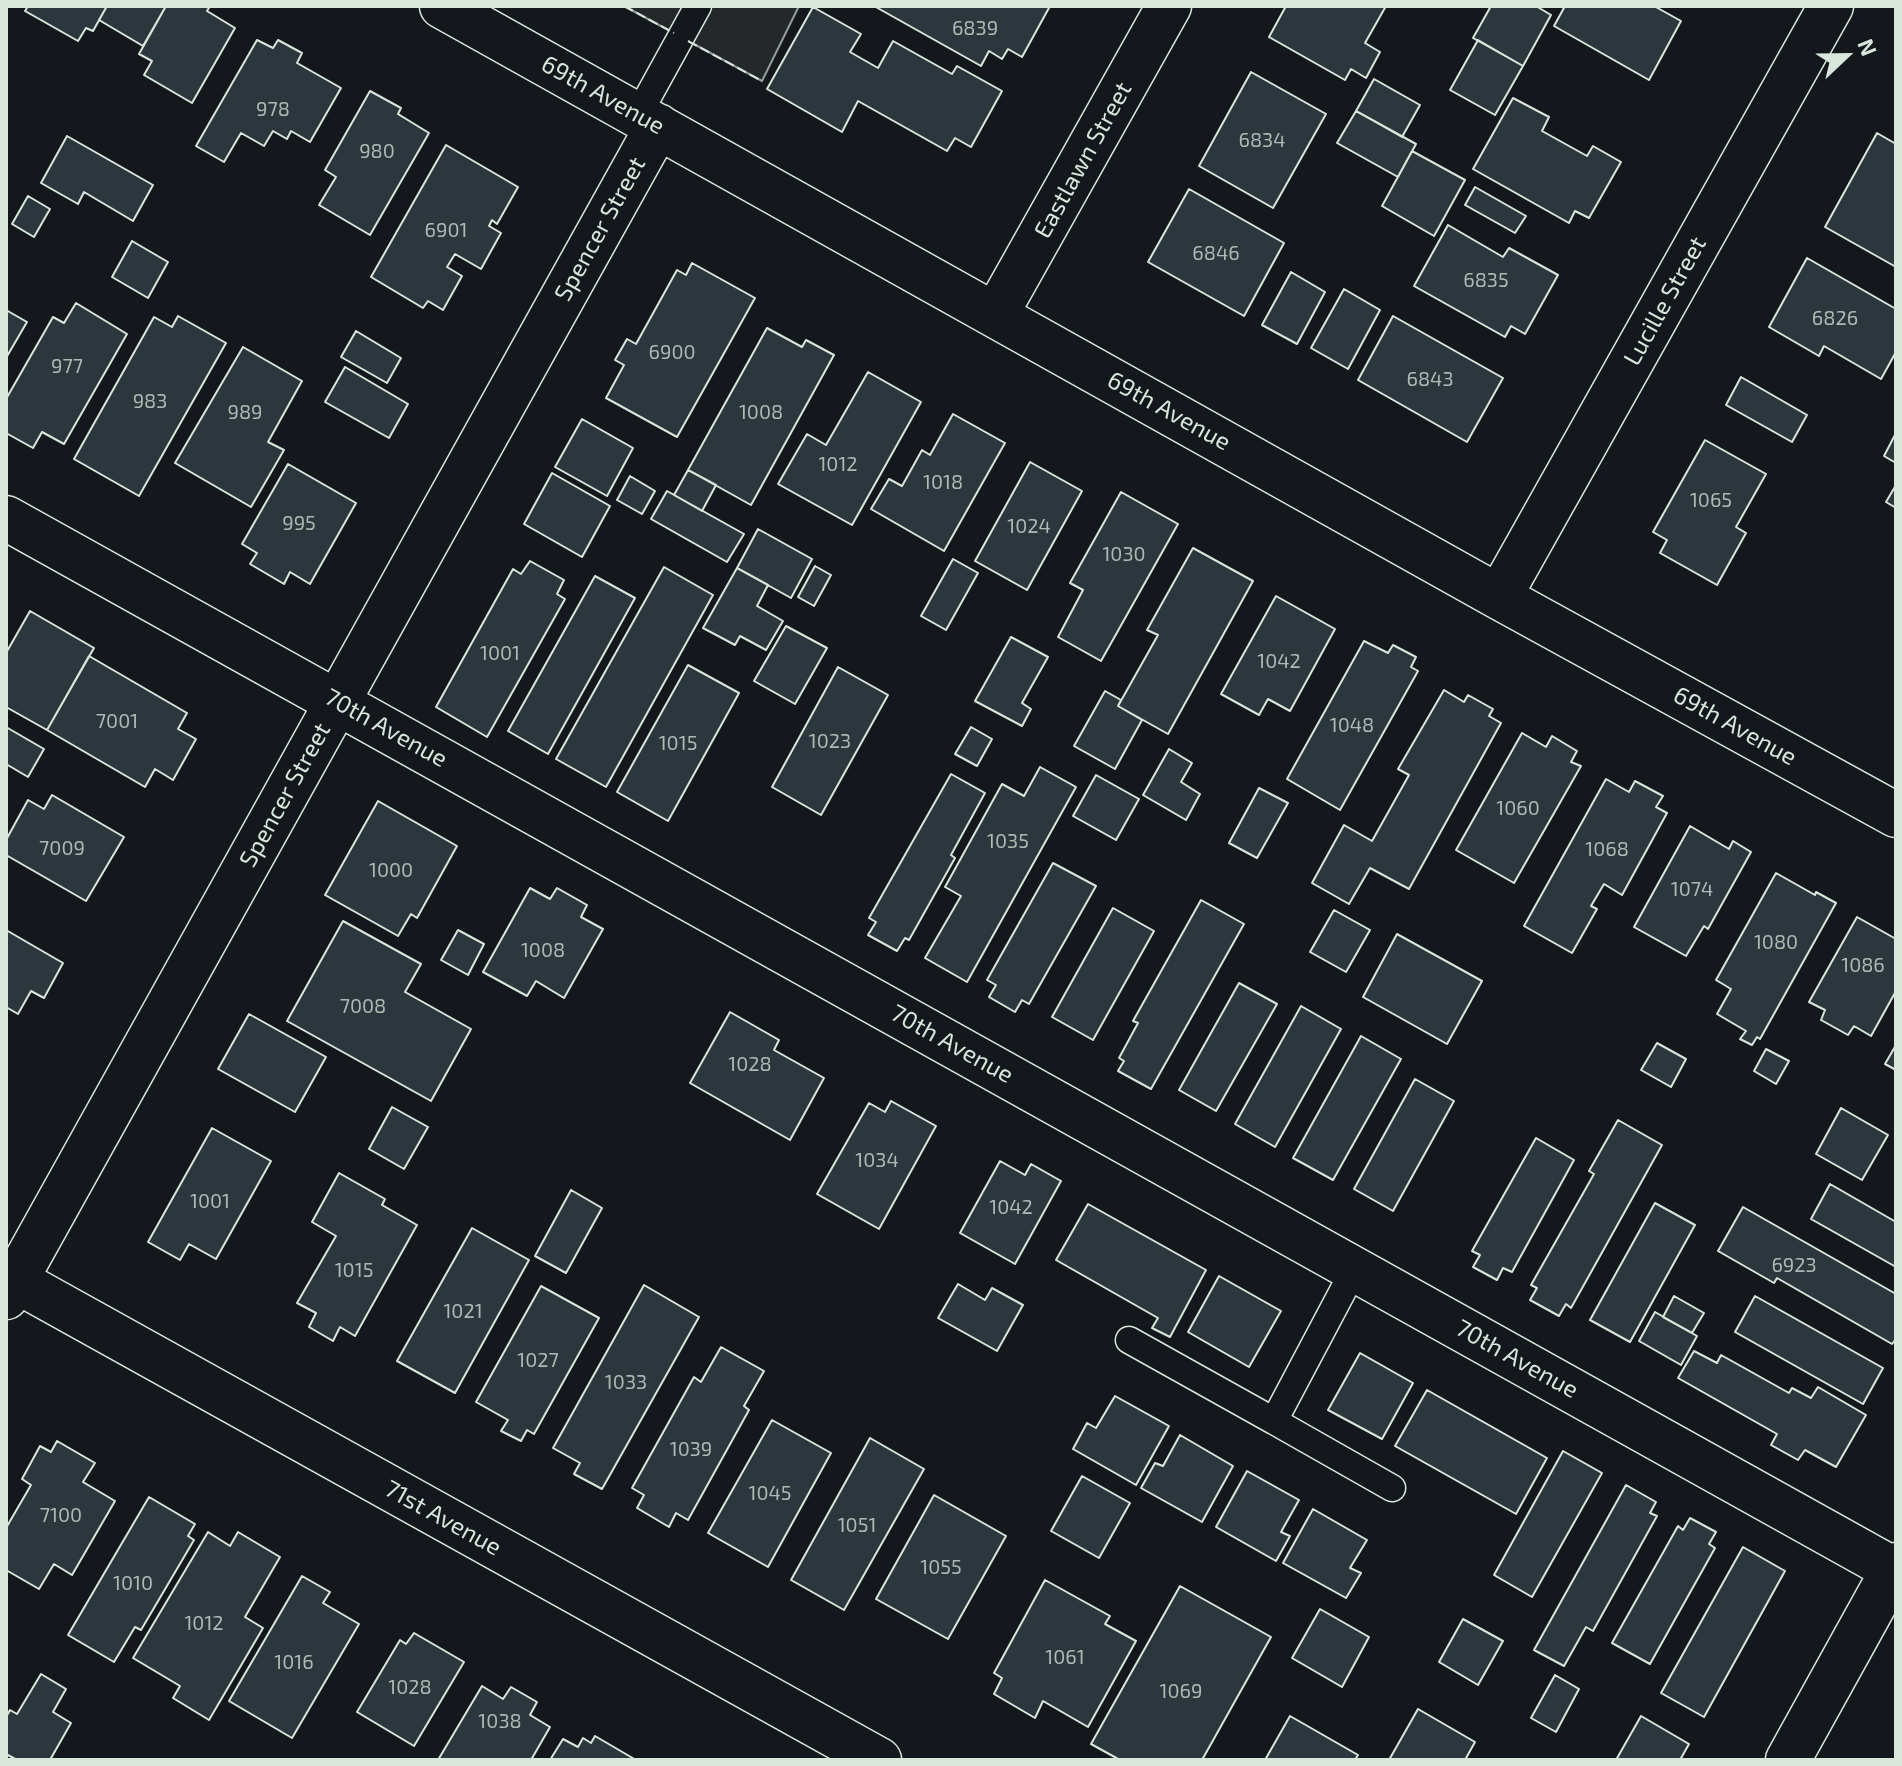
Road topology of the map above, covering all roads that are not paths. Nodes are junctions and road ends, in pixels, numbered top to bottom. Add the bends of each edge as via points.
1 (442, 6) edge
2 (698, 6) edge
3 (1169, 6) edge
4 (1831, 6) edge
5 (648, 121) junction
6 (996, 314) junction
7 (6, 518) edge
8 (1499, 597) junction
9 (337, 701) junction
10 (1896, 815) edge
11 (1355, 1268) junction
12 (9, 1284) edge
13 (1129, 1340) dead end
14 (1274, 1421) junction
15 (1392, 1488) dead end
16 (1895, 1568) edge
17 (879, 1760) edge
18 (1788, 1760) edge

1 - 5 street, 69th Avenue
2 - 5 lane
3 - 6 street, Eastlawn Street
4 - 8 street, Lucille Street
5 - 6 street, 69th Avenue
5 - 9 street, Spencer Street
6 - 8 street, 69th Avenue
7 - 9 street, 70th Avenue
8 - 10 street, 69th Avenue
9 - 11 street, 70th Avenue
9 - 12 street, Spencer Street
11 - 14 lane
11 - 16 street, 70th Avenue
12 - 17 street, 71st Avenue
13 - 14 lane
14 - 15 lane
16 - 18 street

